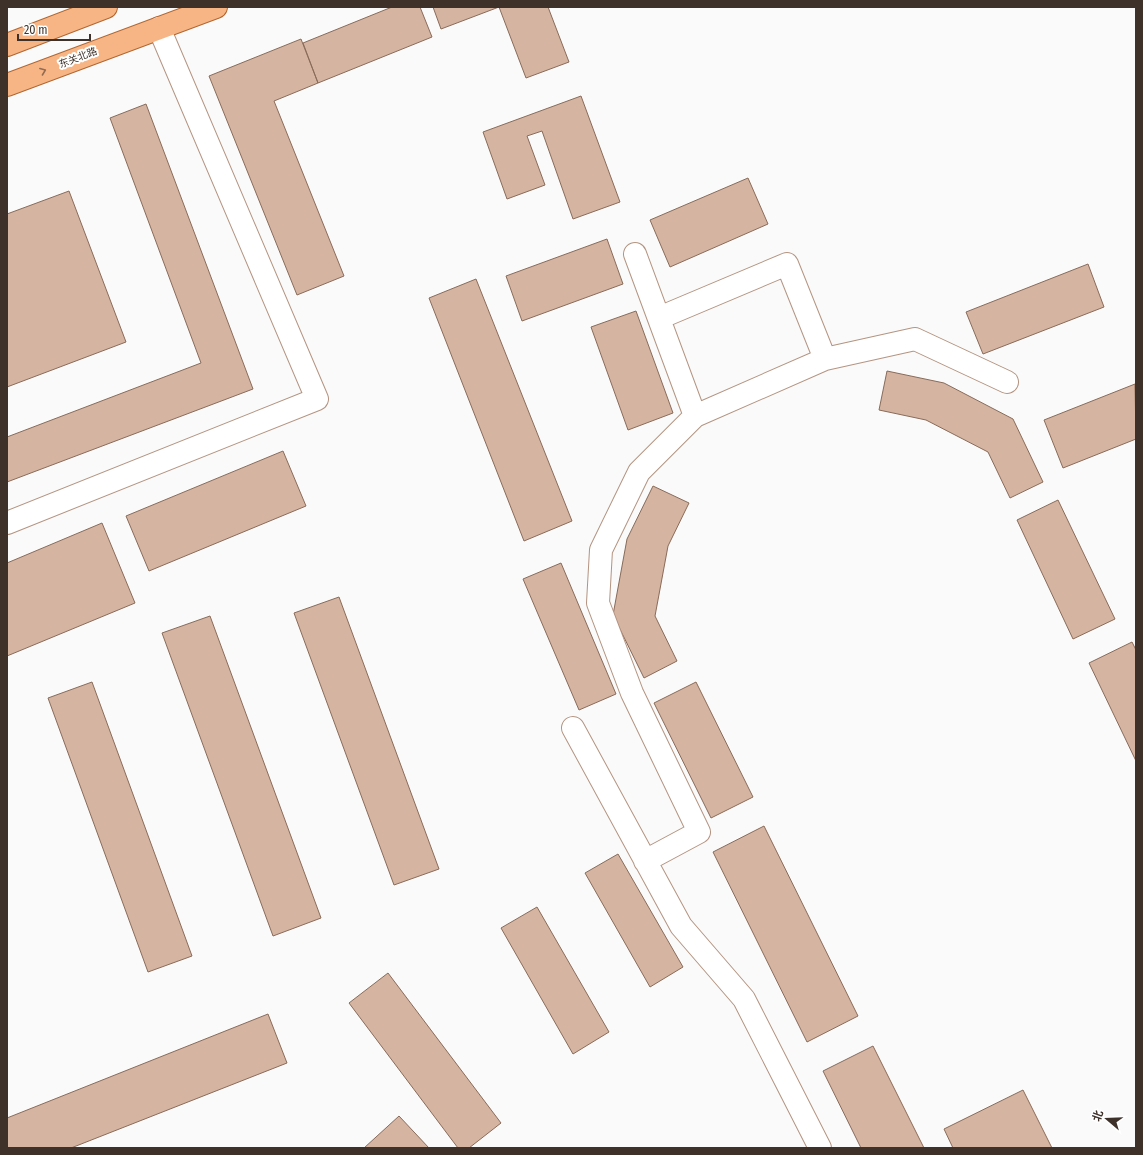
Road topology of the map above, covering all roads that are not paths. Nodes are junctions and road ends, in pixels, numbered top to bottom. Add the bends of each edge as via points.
1 (106, 7) edge
2 (216, 7) edge
3 (159, 28) junction
4 (7, 45) edge
5 (7, 85) edge
6 (635, 254) dead end
7 (659, 318) junction
8 (825, 359) junction
9 (1007, 382) dead end
10 (695, 416) junction
11 (7, 523) edge
12 (573, 728) dead end
13 (646, 862) junction
14 (820, 1148) edge

1 - 4 main road
2 - 3 main road, 东关北路
5 -> 3 main road, 东关北路
3 - 11 street via 316,399
6 - 7 street
7 - 8 street via 787,264
7 - 10 street
8 - 9 street via 915,339
8 - 10 street
10 - 13 street via 639,472 601,550 598,603 632,693 699,832
12 - 13 street
13 - 14 street via 681,926 744,999

